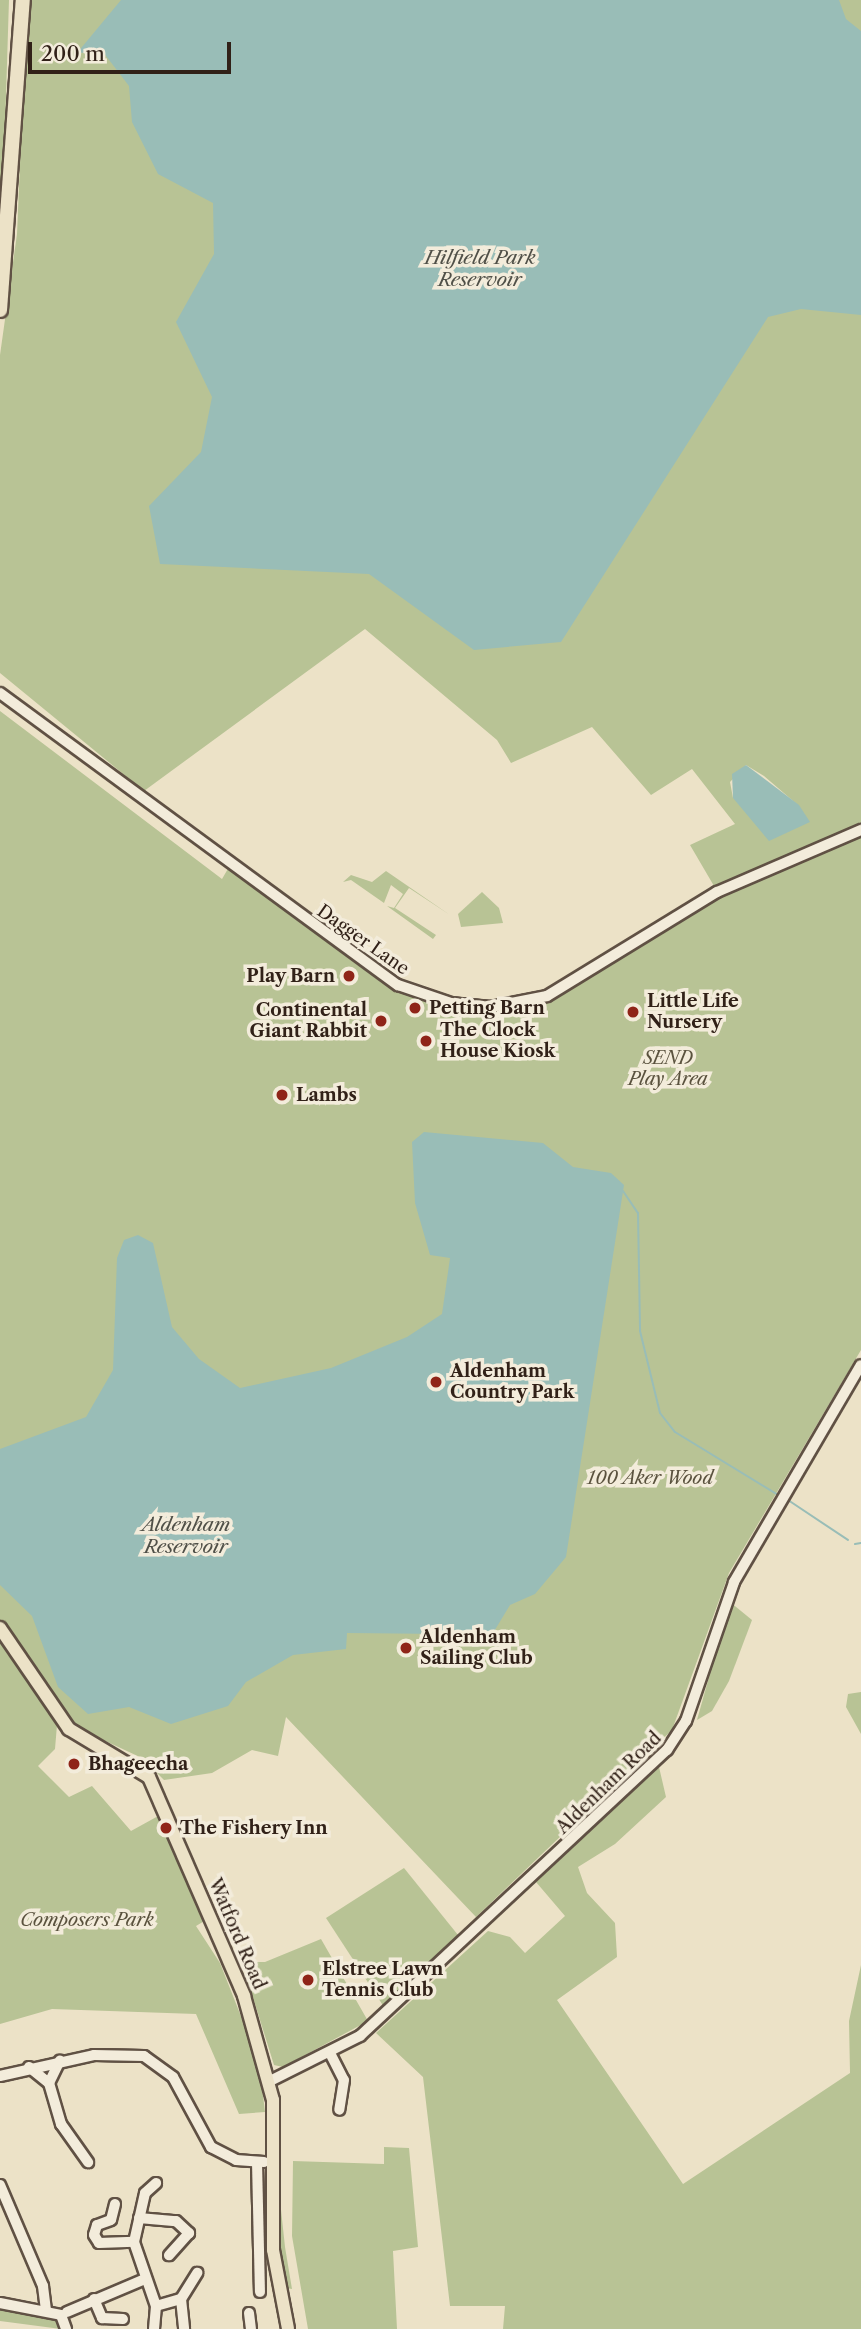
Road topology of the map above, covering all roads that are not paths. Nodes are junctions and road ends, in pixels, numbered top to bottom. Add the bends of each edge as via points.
1 (23, 0) edge
2 (0, 310) edge
3 (0, 694) edge
4 (861, 830) edge
5 (861, 1364) edge
6 (0, 1628) edge
7 (330, 2053) junction
8 (60, 2060) junction
9 (29, 2067) junction
10 (0, 2076) edge
11 (270, 2081) junction
12 (49, 2083) junction
13 (339, 2110) dead end
14 (88, 2162) dead end
15 (156, 2183) dead end
16 (0, 2185) edge
17 (115, 2204) dead end
18 (139, 2218) junction
19 (134, 2242) junction
20 (169, 2255) dead end
21 (197, 2273) dead end
22 (145, 2279) junction
23 (261, 2292) dead end
24 (94, 2299) junction
25 (181, 2299) junction
26 (0, 2303) edge
27 (156, 2306) junction
28 (46, 2311) junction
29 (67, 2312) dead end
30 (249, 2313) dead end
31 (123, 2319) dead end
32 (287, 2328) edge
33 (66, 2329) edge
34 (154, 2329) edge
35 (184, 2329) edge
36 (251, 2329) edge

1 - 2 highway
3 - 4 street, Dagger Lane via 398,985 451,1003 491,1007 547,996 717,892
5 - 7 street, Aldenham Road via 734,1582 686,1721 667,1750 360,2036
6 - 11 main road, Watford Road via 69,1729 149,1777 244,1996
7 - 11 street, Aldenham Road
7 - 13 street via 344,2080
8 - 9 street
8 - 12 street
8 - 23 street via 124,2052 154,2060 173,2077 201,2137 222,2154 261,2162
9 - 10 street
9 - 12 street
11 - 32 main road, Watford Road via 274,2250
12 - 14 street via 61,2123
15 - 18 street via 145,2193
16 - 28 street via 43,2286
17 - 19 street via 111,2220 97,2225 94,2235 99,2243
18 - 19 street
18 - 20 street via 176,2221 189,2233
19 - 22 street
21 - 25 street
22 - 24 street
22 - 27 street
24 - 29 street
24 - 31 street via 102,2318
25 - 27 street
25 - 35 street
26 - 28 street
27 - 34 street
28 - 33 street via 61,2315
30 - 36 street

